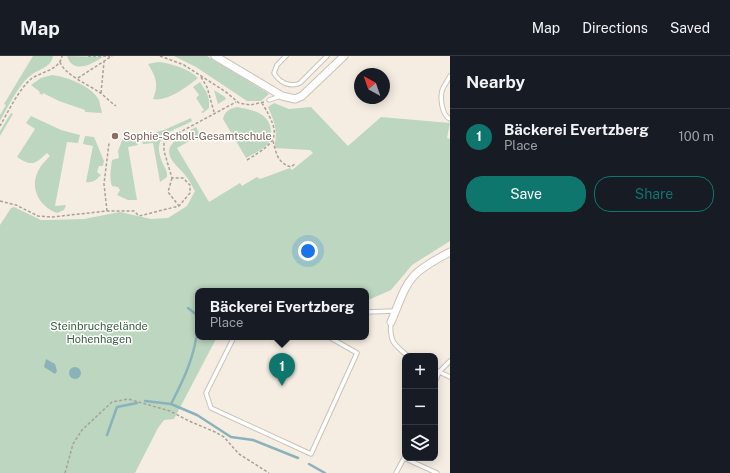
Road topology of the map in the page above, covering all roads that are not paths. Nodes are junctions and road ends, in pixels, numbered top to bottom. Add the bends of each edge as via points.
1 (215, 56) edge
2 (286, 56) edge
3 (328, 56) edge
4 (344, 56) edge
5 (450, 76) edge
6 (282, 96) junction
7 (269, 100) road end
8 (450, 119) edge
9 (450, 252) edge
10 (396, 311) junction
11 (369, 312) edge
12 (391, 322) joint
13 (232, 340) edge
14 (334, 340) edge
15 (405, 353) edge
16 (450, 361) edge
17 (439, 372) joint
18 (450, 377) edge
19 (403, 461) edge
20 (413, 461) edge
21 (396, 473) edge
22 (437, 473) edge

1 - 6 street
2 - 3 lane via 277,65 274,73 277,78 289,85 295,85
4 - 6 street via 302,96 295,99
5 - 8 lane via 442,92 443,111
6 - 7 lane
9 - 10 street via 418,270 409,280
10 - 11 lane
10 - 12 street
12 - 15 lane via 392,341
13 - 14 lane via 206,393 211,408 312,454 357,353
16 - 17 lane
17 - 18 lane
19 - 21 lane
20 - 22 lane

